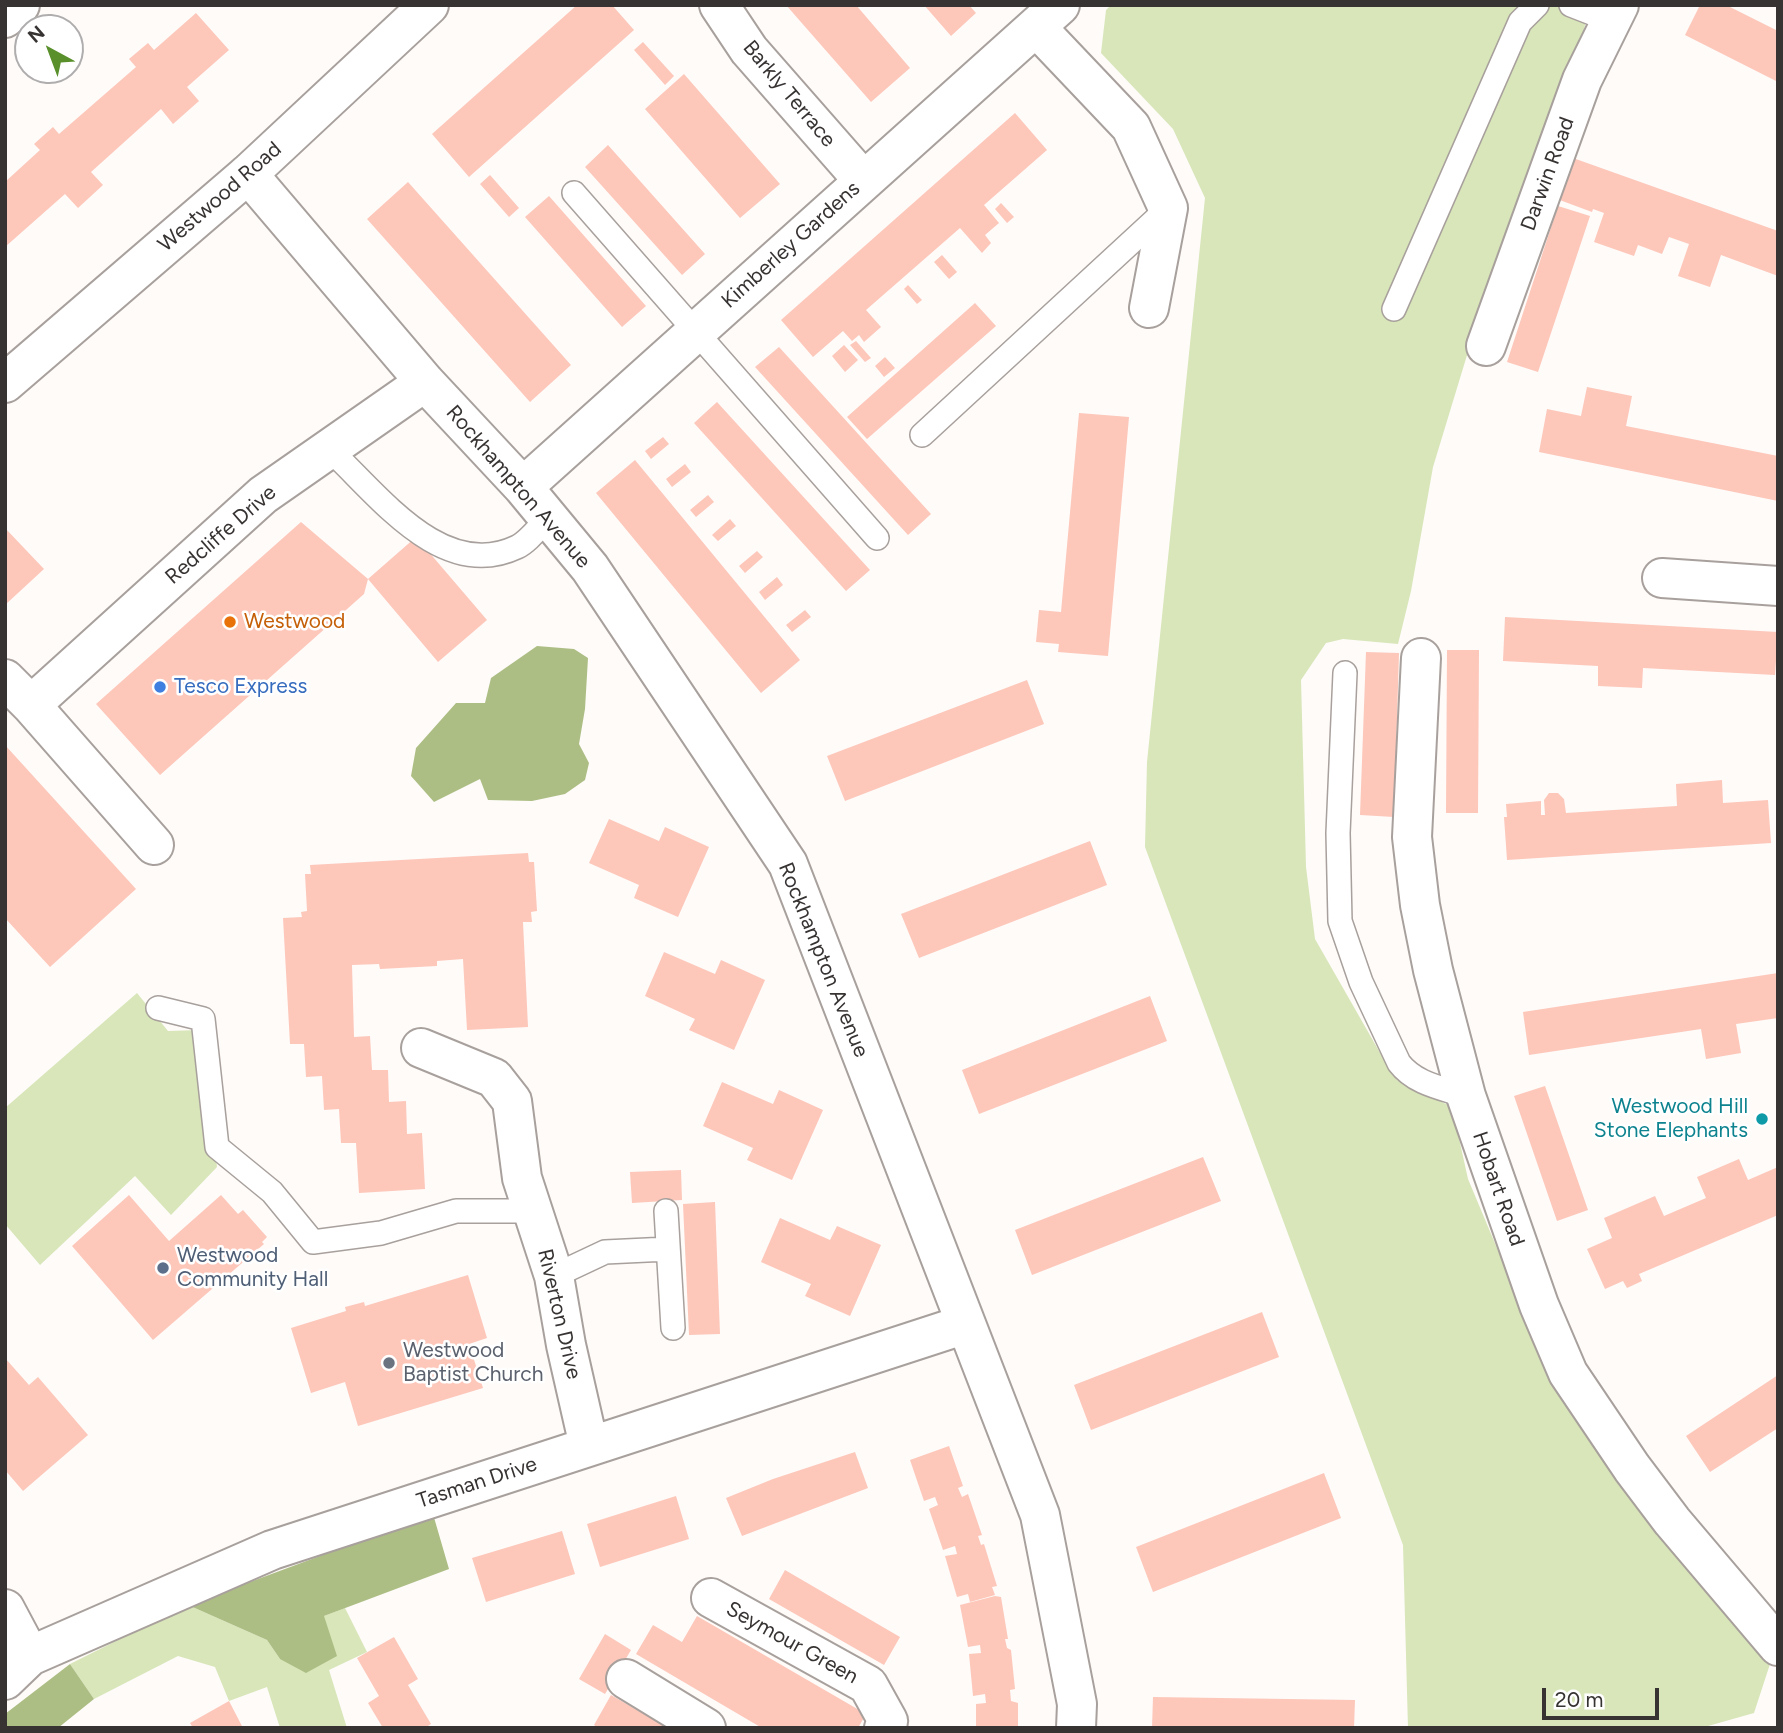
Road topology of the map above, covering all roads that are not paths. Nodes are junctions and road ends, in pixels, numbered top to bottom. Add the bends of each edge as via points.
1 (20, 5) edge
2 (429, 5) edge
3 (719, 5) edge
4 (1537, 5) edge
5 (1571, 5) edge
6 (1615, 13) edge
7 (1048, 16) edge
8 (5, 18) edge
9 (248, 174) junction
10 (863, 180) junction
11 (574, 194) dead end
12 (1168, 208) junction
13 (1149, 308) dead end
14 (1394, 309) dead end
15 (696, 331) junction
16 (1486, 346) dead end
17 (425, 382) junction
18 (5, 383) edge
19 (922, 435) dead end
20 (329, 449) junction
21 (523, 487) junction
22 (548, 518) junction
23 (877, 538) dead end
24 (1662, 578) dead end
25 (1778, 586) edge
26 (1421, 658) dead end
27 (1345, 673) dead end
28 (18, 692) edge
29 (154, 845) dead end
30 (158, 1008) dead end
31 (421, 1048) dead end
32 (1466, 1096) junction
33 (666, 1210) dead end
34 (531, 1211) junction
35 (668, 1249) junction
36 (554, 1276) junction
37 (966, 1324) junction
38 (673, 1328) dead end
39 (589, 1446) junction
40 (711, 1598) dead end
41 (5, 1609) edge
42 (1778, 1646) edge
43 (18, 1668) edge
44 (626, 1679) dead end
45 (706, 1728) edge
46 (884, 1728) edge
47 (1076, 1728) edge

1 - 8 street
2 - 9 street, Westwood Road
3 - 10 street, Barkly Terrace via 749,50
4 - 14 lane via 1520,22
5 - 6 lane
6 - 16 street, Darwin Road via 1582,80
7 - 10 street, Kimberley Gardens
7 - 12 street via 1131,127
9 - 17 street, Rockhampton Avenue
9 - 18 street, Westwood Road
10 - 15 street, Kimberley Gardens
11 - 15 lane
12 - 13 street
12 - 19 lane
15 - 21 street, Kimberley Gardens
15 - 23 lane
17 - 20 street, Redcliffe Drive
17 - 21 street, Rockhampton Avenue
20 - 22 lane via 403,520 435,544 462,554 490,555 519,547
20 - 28 street, Redcliffe Drive via 263,495
21 - 22 street, Rockhampton Avenue
22 - 37 street, Rockhampton Avenue via 590,568 788,864
24 - 25 street
26 - 32 street, Hobart Road via 1412,837 1433,970
27 - 32 lane via 1338,833 1340,921 1361,982 1406,1073
28 - 29 street, Redcliffe Drive
30 - 34 lane via 203,1019 218,1147 272,1192 313,1242 381,1233 456,1211
31 - 34 street, Riverton Drive via 494,1078 512,1101
32 - 42 street, Hobart Road via 1539,1305 1568,1373 1672,1521
33 - 35 lane
34 - 36 street, Riverton Drive
35 - 36 lane via 606,1252
35 - 38 lane
36 - 39 street, Riverton Drive
37 - 39 street, Tasman Drive
37 - 47 street, Rockhampton Avenue via 1040,1515 1077,1704
39 - 43 street, Tasman Drive via 272,1550
40 - 46 street, Seymour Green via 868,1685 888,1721
41 - 43 street
44 - 45 street

